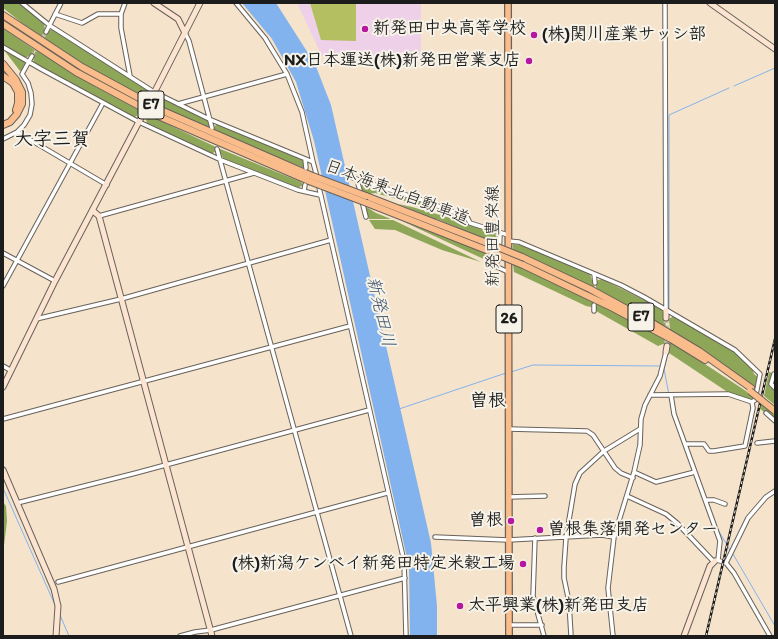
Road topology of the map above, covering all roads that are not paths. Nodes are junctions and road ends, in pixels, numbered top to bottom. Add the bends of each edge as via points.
1 (22, 3) edge
2 (61, 3) edge
3 (125, 3) edge
4 (154, 3) edge
5 (200, 3) edge
6 (236, 3) edge
7 (508, 3) edge
8 (665, 3) edge
9 (710, 3) edge
10 (55, 14) junction
11 (121, 14) junction
12 (3, 16) edge
13 (3, 24) edge
14 (49, 25) junction
15 (46, 32) tunnel mouth
16 (184, 33) junction
17 (3, 46) edge
18 (775, 49) edge
19 (32, 56) tunnel mouth
20 (29, 62) junction
21 (3, 64) edge
22 (287, 74) junction
23 (3, 76) edge
24 (130, 76) junction
25 (154, 92) junction
26 (204, 98) junction
27 (151, 99) dead end
28 (103, 103) junction
29 (178, 104) junction
30 (142, 116) dead end
31 (209, 119) junction
32 (3, 122) edge
33 (139, 122) junction
34 (3, 125) edge
35 (212, 128) dead end
36 (17, 132) junction
37 (3, 139) edge
38 (217, 148) dead end
39 (305, 159) junction
40 (221, 160) junction
41 (312, 162) junction
42 (70, 163) junction
43 (306, 168) dead end
44 (254, 173) junction
45 (227, 180) junction
46 (308, 180) junction
47 (107, 185) junction
48 (304, 191) junction
49 (320, 195) junction
50 (93, 211) junction
51 (99, 216) junction
52 (366, 218) dead end
53 (500, 234) junction
54 (508, 238) junction
55 (331, 240) junction
56 (494, 249) junction
57 (3, 253) edge
58 (16, 260) junction
59 (248, 263) junction
60 (489, 263) dead end
61 (495, 265) junction
62 (509, 272) junction
63 (594, 274) junction
64 (55, 281) junction
65 (595, 283) dead end
66 (3, 286) edge
67 (121, 299) junction
68 (594, 305) dead end
69 (666, 310) junction
70 (594, 311) dead end
71 (666, 318) tunnel mouth
72 (36, 319) junction
73 (350, 326) junction
74 (272, 347) junction
75 (666, 349) tunnel mouth
76 (3, 366) edge
77 (10, 370) junction
78 (774, 374) edge
79 (143, 382) junction
80 (3, 387) edge
81 (775, 388) edge
82 (750, 389) junction
83 (650, 395) junction
84 (671, 395) junction
85 (752, 402) junction
86 (775, 407) edge
87 (369, 410) junction
88 (775, 411) edge
89 (766, 413) dead end
90 (3, 419) edge
91 (775, 421) edge
92 (509, 429) junction
93 (640, 429) junction
94 (294, 430) junction
95 (775, 441) edge
96 (757, 443) dead end
97 (686, 444) junction
98 (604, 451) junction
99 (166, 465) junction
100 (3, 470) edge
101 (634, 472) junction
102 (695, 472) junction
103 (633, 478) junction
104 (775, 491) edge
105 (388, 493) junction
106 (545, 496) dead end
107 (627, 496) junction
108 (508, 497) junction
109 (706, 500) junction
110 (17, 503) junction
111 (725, 504) dead end
112 (317, 513) junction
113 (614, 537) junction
114 (435, 538) dead end
115 (535, 538) junction
116 (566, 538) junction
117 (508, 540) junction
118 (189, 548) junction
119 (715, 561) junction
120 (726, 563) junction
121 (405, 578) junction
122 (58, 582) dead end
123 (340, 596) junction
124 (569, 602) junction
125 (608, 602) junction
126 (509, 625) junction
127 (542, 625) junction
128 (212, 633) edge
129 (56, 636) edge
130 (180, 636) edge
131 (351, 636) edge
132 (406, 636) edge
133 (509, 636) edge
134 (544, 636) edge
135 (571, 636) edge
136 (613, 636) edge
137 (684, 636) edge
138 (770, 636) edge

1 - 14 street
2 - 10 street
3 - 11 street
4 - 16 street via 178,19
5 - 16 street
6 - 22 street via 265,38
7 - 54 main road, 新発田豊栄線 / 26
8 - 69 street
9 - 18 street
10 - 11 street via 82,23 98,14
10 - 14 street
11 - 24 street via 121,28
12 - 46 highway, 日本海東北自動車道 / E7 via 82,67 163,111
13 - 46 highway, 日本海東北自動車道 / E7 via 76,72 156,115
14 - 15 street
14 - 24 street
16 - 25 street
16 - 26 street
17 - 20 street
19 - 20 street
20 - 28 street
20 - 36 street via 22,74 30,88 32,104 24,125
21 - 34 highway via 22,92 22,104 17,114
22 - 26 street
22 - 41 street via 302,112
23 - 32 highway via 18,92 18,103 15,112
24 - 25 street
25 - 27 street
25 - 29 street
26 - 29 street
26 - 31 street
28 - 33 street
28 - 42 street
29 - 31 street
30 - 33 street
31 - 35 street
31 - 39 street
33 - 40 street
33 - 47 street
36 - 37 street
36 - 42 street
38 - 40 street
39 - 41 street
39 - 43 street
40 - 44 street
40 - 45 street
41 - 49 street
42 - 47 street
42 - 58 street
44 - 45 street
44 - 48 street
45 - 51 street
45 - 59 street
46 - 48 street
46 - 56 highway, 日本海東北自動車道 / E7, bridge
46 - 56 highway, 日本海東北自動車道 / E7, bridge via 366,196
47 - 50 street
48 - 49 street
49 - 55 street
50 - 51 street
50 - 64 street
51 - 67 street
52 - 53 street via 355,179 369,181 467,217 470,222
53 - 54 street
53 - 61 street via 499,259
54 - 62 main road, 新発田豊栄線 / 26
54 - 63 street
55 - 59 street
55 - 73 street
56 - 82 highway, 日本海東北自動車道 / E7, bridge via 652,328
56 - 82 highway, 日本海東北自動車道 / E7, bridge via 522,257 590,289 699,351
57 - 58 street
58 - 64 street
58 - 66 street
59 - 67 street
59 - 74 street
60 - 61 street
61 - 62 street
62 - 92 main road, 新発田豊栄線 / 26
63 - 65 street
63 - 69 street via 627,288
64 - 72 street
67 - 72 street
67 - 79 street
68 - 70 street
69 - 71 street
69 - 85 street via 735,350 760,374 755,401
72 - 77 street
73 - 74 street
73 - 87 street
74 - 79 street
74 - 94 street
75 - 83 street via 660,376
76 - 77 street
77 - 80 street
78 - 81 street via 771,384
79 - 90 street
79 - 99 street
82 - 86 highway, 日本海東北自動車道 / E7
82 - 88 highway, 日本海東北自動車道 / E7, bridge
83 - 84 street
83 - 93 street
84 - 85 street via 728,394
84 - 97 street via 674,414
85 - 97 street via 745,446 709,451 704,444
87 - 94 street
87 - 105 street
89 - 91 street
92 - 98 street via 587,431
92 - 108 main road, 新発田豊栄線 / 26
93 - 98 street
93 - 101 street via 640,445
94 - 99 street
94 - 112 street
95 - 96 street
97 - 102 street
98 - 103 street via 615,468
98 - 116 street via 580,473 575,484
99 - 110 street
99 - 118 street
100 - 110 street
101 - 102 street via 656,482
101 - 103 street
102 - 109 street
103 - 107 street
104 - 120 street via 766,497 748,518
105 - 112 street
105 - 121 street via 404,561
106 - 108 street
107 - 113 street
107 - 119 street via 672,518
108 - 117 main road, 新発田豊栄線 / 26
109 - 111 street
109 - 119 street via 720,541
110 - 129 street via 54,589 58,606
112 - 118 street
112 - 123 street
113 - 116 street via 602,535
113 - 125 street
114 - 117 street
115 - 116 street
115 - 117 street
115 - 127 street via 533,596
116 - 124 street via 564,578
117 - 126 main road, 新発田豊栄線 / 26
118 - 122 street
118 - 128 street
119 - 120 street
119 - 137 street via 710,566
120 - 138 street
121 - 123 street
121 - 132 street
123 - 128 street
123 - 131 street
124 - 125 street
124 - 135 street
125 - 136 street
126 - 127 street
126 - 133 main road, 新発田豊栄線 / 26
127 - 134 street
128 - 130 street via 196,632

